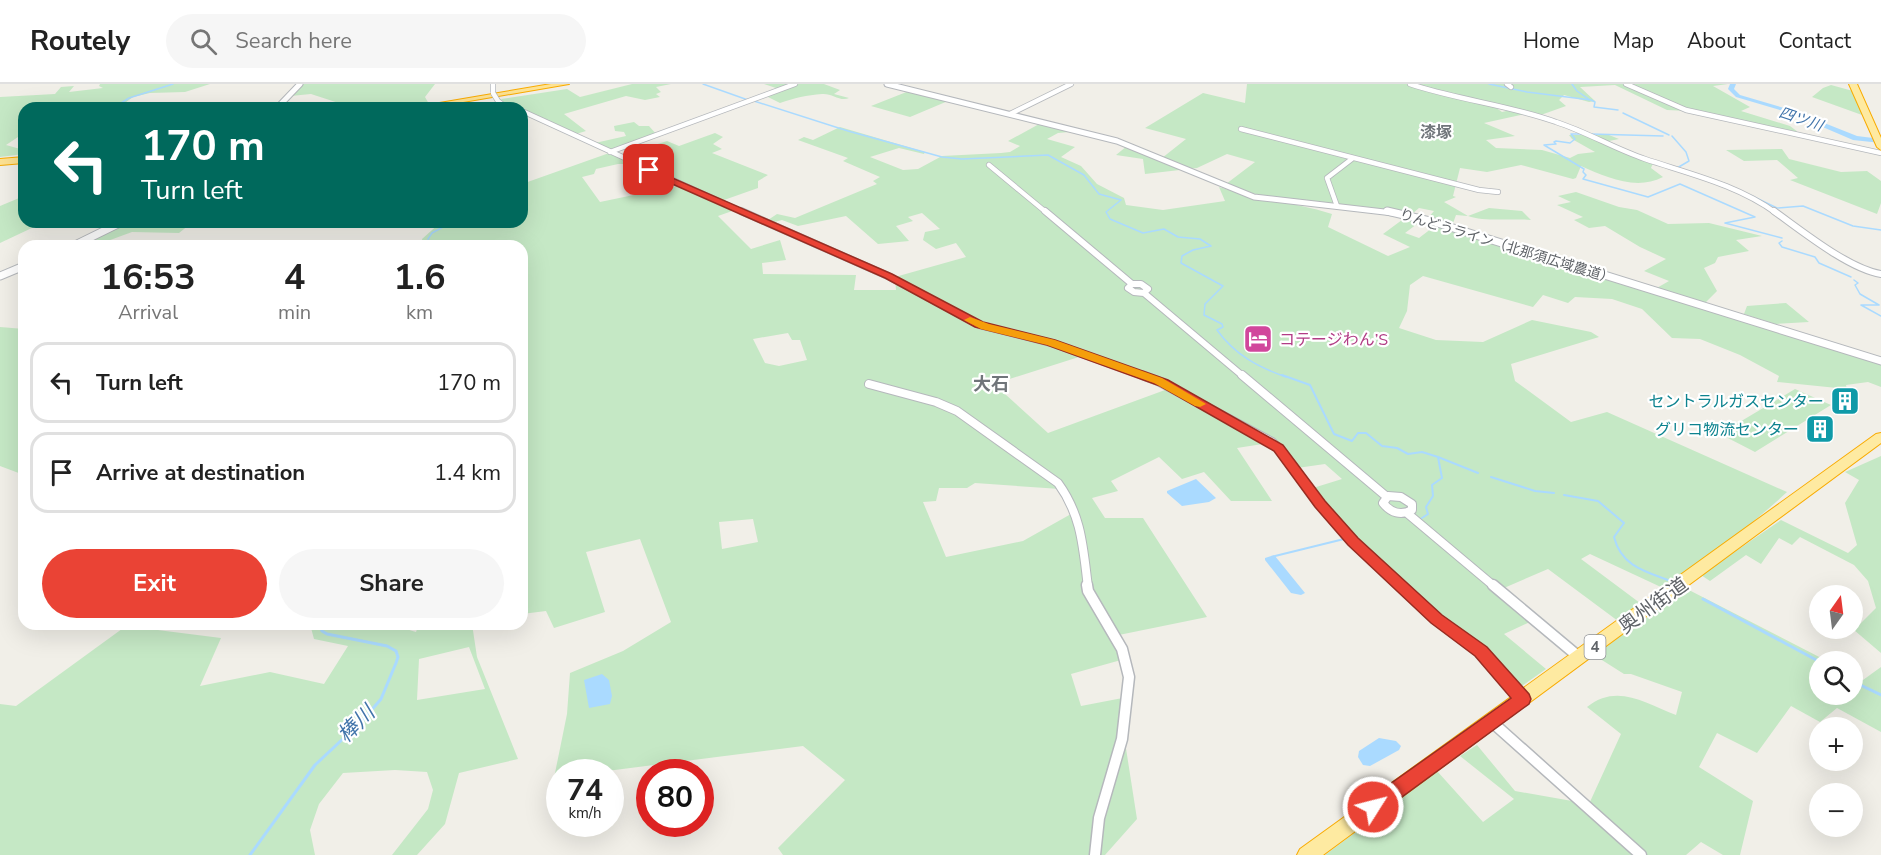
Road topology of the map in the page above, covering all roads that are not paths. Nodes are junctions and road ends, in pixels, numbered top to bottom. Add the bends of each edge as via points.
1 (300, 84) edge
2 (493, 84) edge
3 (566, 84) edge
4 (578, 84) edge
5 (795, 84) edge
6 (887, 84) edge
7 (1071, 84) edge
8 (1410, 84) edge
9 (1626, 84) edge
10 (1853, 84) edge
11 (283, 102) edge
12 (452, 102) edge
13 (467, 102) edge
14 (499, 102) edge
15 (528, 114) edge
16 (1010, 114) junction
17 (1240, 129) dead end
18 (1880, 146) edge
19 (610, 152) junction
20 (1353, 158) junction
21 (18, 159) edge
22 (0, 161) edge
23 (989, 165) dead end
24 (1498, 192) dead end
25 (1337, 206) junction
26 (110, 228) edge
27 (85, 240) edge
28 (18, 268) edge
29 (1881, 274) edge
30 (0, 276) edge
31 (1881, 361) edge
32 (869, 384) dead end
33 (1881, 437) edge
34 (1387, 497) junction
35 (1407, 513) junction
36 (1581, 658) junction
37 (1523, 699) junction
38 (1492, 722) junction
39 (1095, 855) edge
40 (1307, 855) edge
41 (1641, 855) edge

1 - 11 street
2 - 14 street, bridge
3 - 12 highway
4 - 13 highway
5 - 19 street
6 - 16 street, りんどうライン（北那須広域農道）
7 - 16 street
8 - 29 street via 1557,122 1642,158 1730,187 1767,206 1849,261
9 - 18 street via 1686,110
10 - 18 highway
15 - 19 street
16 - 25 street, りんどうライン（北那須広域農道） via 1118,141 1245,194
17 - 20 street
19 - 37 street via 888,276 979,325 1051,343 1164,383 1272,442 1353,542 1437,619 1481,652
20 - 24 street
20 - 25 street via 1327,178
21 - 22 highway
23 - 34 street via 1132,284 1147,286 1144,293
25 - 31 street, りんどうライン（北那須広域農道） via 1434,222
26 - 27 street
28 - 30 street
32 - 39 street via 957,411 1036,466 1066,494 1081,528 1088,591 1122,649 1129,677 1122,739 1099,818
33 - 36 highway, 奥州街道 / 4
34 - 35 street via 1383,503 1388,509
34 - 35 street via 1409,501 1412,510
35 - 36 street
36 - 37 highway, 奥州街道 / 4
37 - 38 highway, 奥州街道 / 4
38 - 40 highway, 奥州街道 / 4
38 - 41 street

